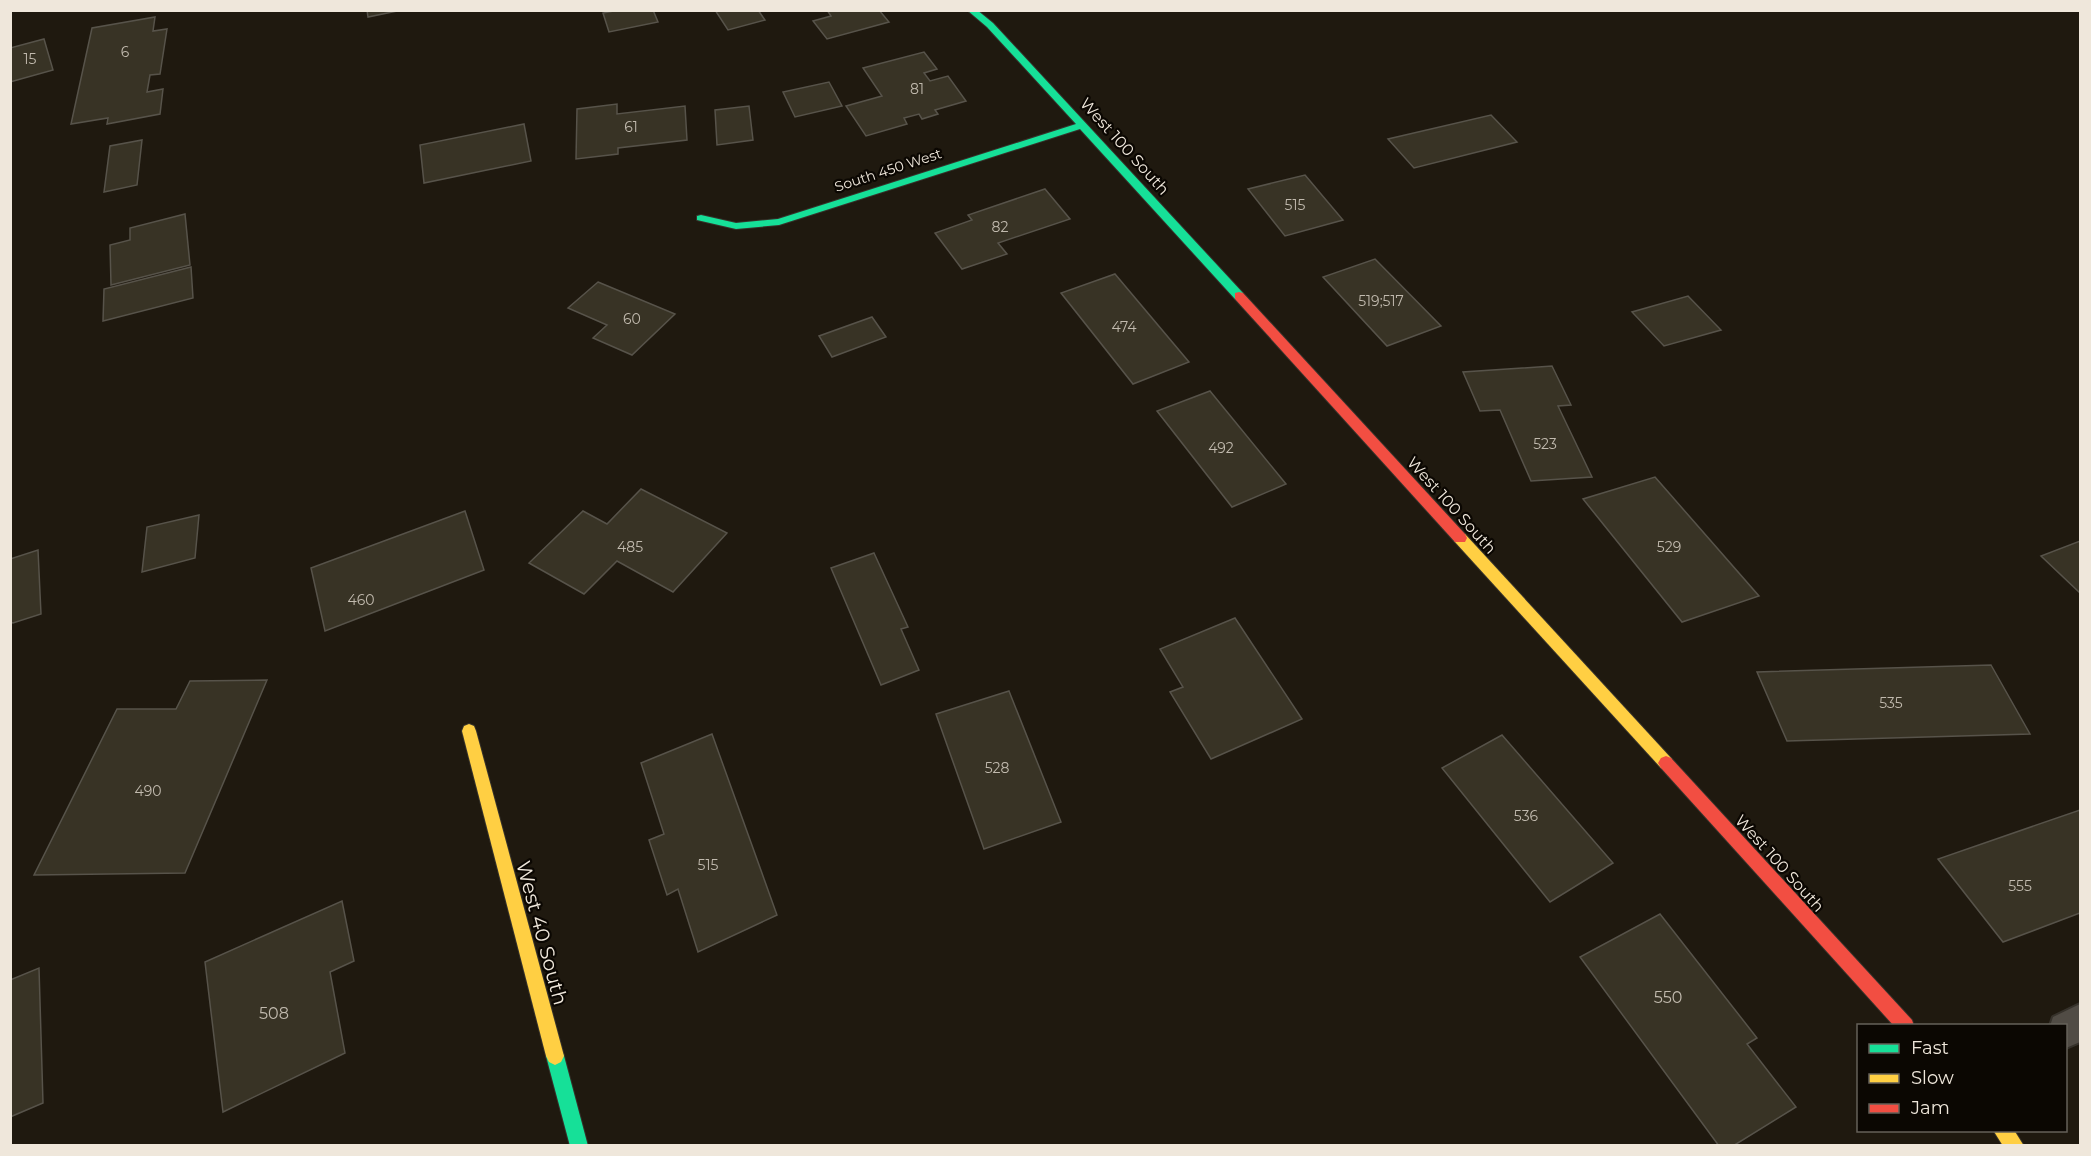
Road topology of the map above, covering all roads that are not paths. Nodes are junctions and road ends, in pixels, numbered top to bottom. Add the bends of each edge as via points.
1 (970, 10) edge
2 (1083, 125) junction
3 (701, 218) dead end
4 (469, 731) dead end
5 (1904, 1024) edge
6 (2003, 1132) edge
7 (579, 1146) edge
8 (2015, 1146) edge

1 - 2 street, West 100 South via 990,25
2 - 3 street, South 450 West via 779,222 736,226
2 - 5 street, West 100 South
4 - 7 street, West 40 South
6 - 8 street

